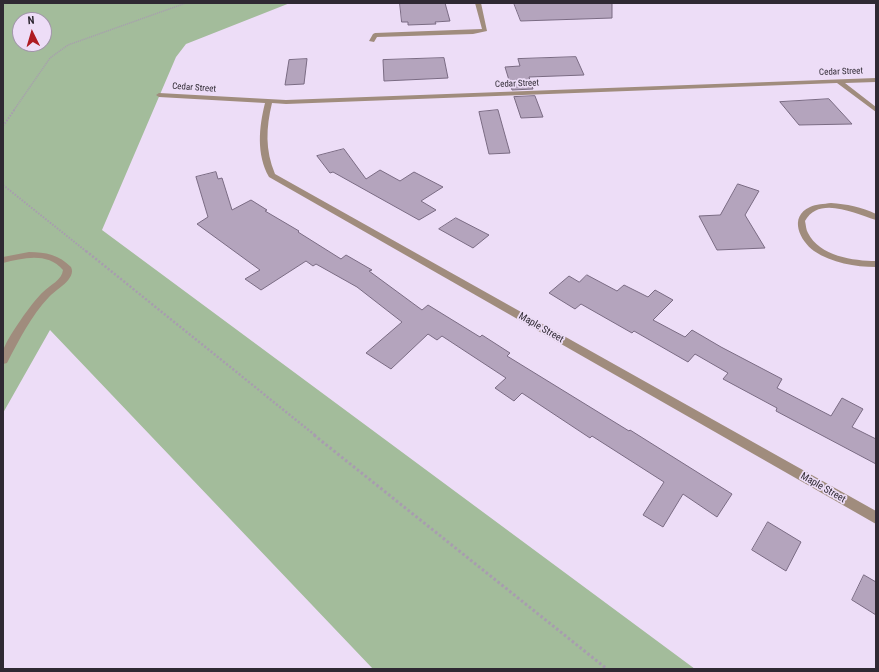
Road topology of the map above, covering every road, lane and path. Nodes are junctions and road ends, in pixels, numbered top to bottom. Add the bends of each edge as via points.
1 (186, 3) edge
2 (478, 3) edge
3 (372, 41) dead end
4 (876, 80) edge
5 (838, 81) junction
6 (158, 95) dead end
7 (269, 102) junction
8 (876, 110) edge
9 (3, 126) edge
10 (3, 186) edge
11 (876, 217) edge
12 (3, 260) edge
13 (876, 264) edge
14 (3, 360) edge
15 (876, 518) edge
16 (607, 669) edge

1 - 9 path via 77,42 57,52 50,58
2 - 3 street via 485,30 375,35
4 - 5 street, Cedar Street
5 - 7 street, Cedar Street
5 - 8 street
6 - 7 street, Cedar Street
7 - 15 street, Maple Street via 262,138 265,159 272,175
10 - 16 path
11 - 13 street via 842,206 820,207 805,213 801,221 804,234 822,251 850,262
12 - 14 street via 31,254 45,255 65,264 68,269 65,278 35,307

